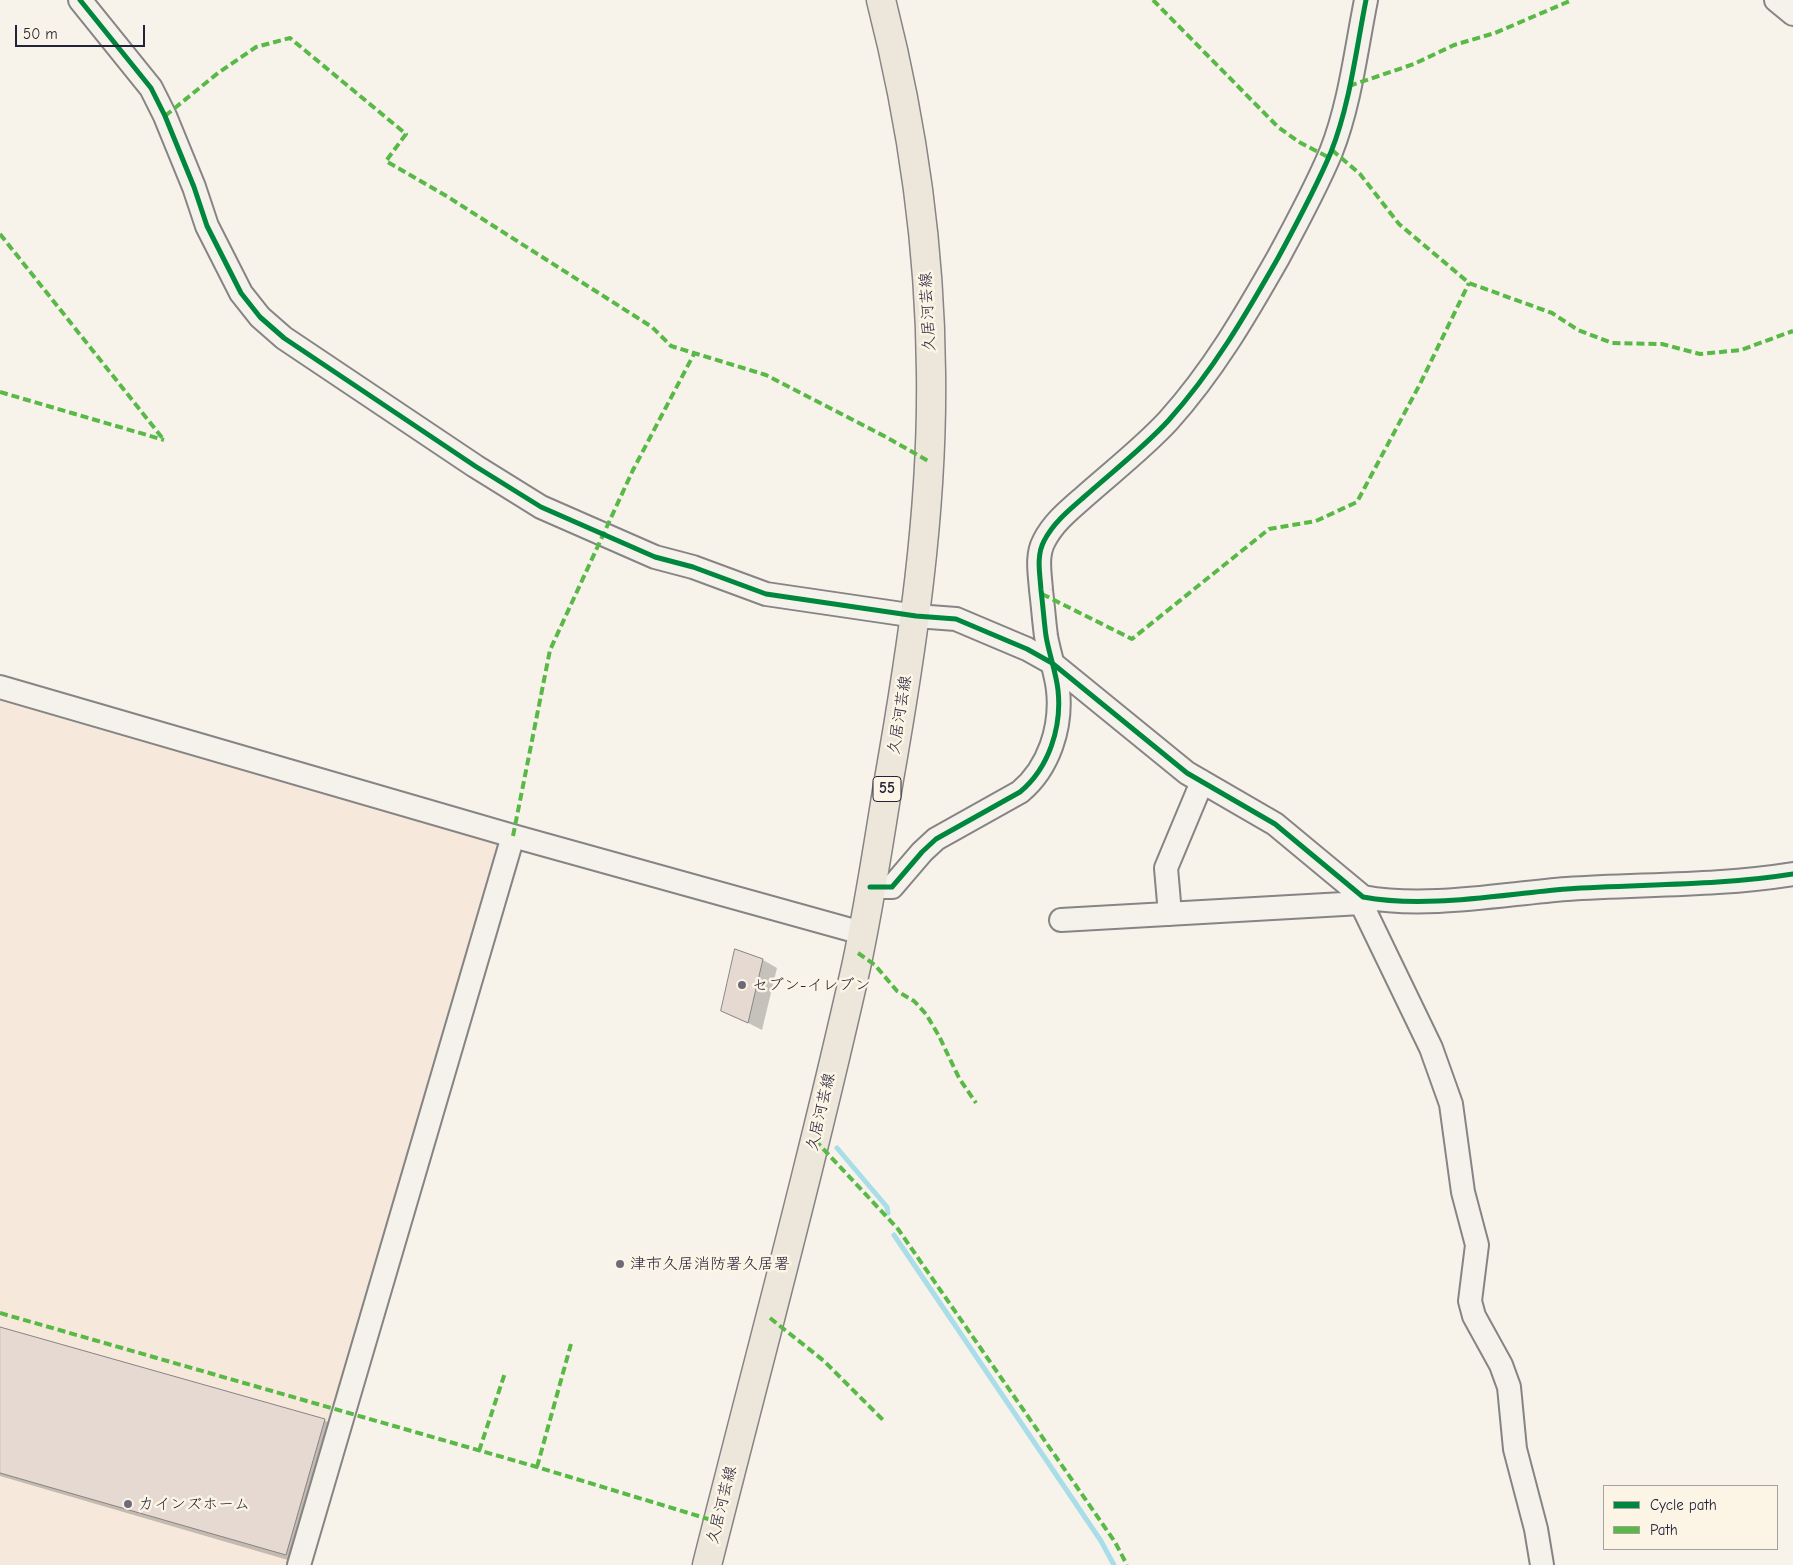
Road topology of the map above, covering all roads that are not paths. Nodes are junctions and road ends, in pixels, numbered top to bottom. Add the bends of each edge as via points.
1 (80, 0) edge
2 (881, 0) edge
3 (1366, 0) edge
4 (1776, 0) edge
5 (1793, 14) edge
6 (916, 616) junction
7 (1052, 663) junction
8 (0, 687) edge
9 (1200, 781) junction
10 (513, 836) junction
11 (1793, 874) edge
12 (870, 887) junction
13 (1362, 900) junction
14 (1170, 914) junction
15 (1061, 920) dead end
16 (862, 933) junction
17 (299, 1565) edge
18 (707, 1565) edge
19 (1542, 1565) edge

1 - 6 street via 151,88 207,226 241,294 260,318 284,338 541,507 655,558 693,567 766,594
2 - 6 main road, 久居河芸線 / 55 via 895,54 917,179 928,291 930,462
3 - 7 street via 1350,86 1332,150 1309,200 1226,348 1197,389 1162,428 1055,524 1044,540 1039,561
4 - 5 street
6 - 7 street via 956,619
6 - 12 main road, 久居河芸線 / 55
7 - 9 street
7 - 12 street via 1058,688 1057,725 1046,762 1031,784 997,808 936,839 892,888
8 - 10 street
9 - 13 street via 1275,824
9 - 14 street via 1166,868
10 - 16 street
10 - 17 street
11 - 13 street via 1754,880 1610,886 1459,898
12 - 16 main road, 久居河芸線 / 55
13 - 14 street
13 - 19 street via 1431,1048 1451,1104 1463,1192 1477,1246 1470,1302 1509,1387 1515,1449
14 - 15 street
16 - 18 main road, 久居河芸線 / 55 via 815,1140

